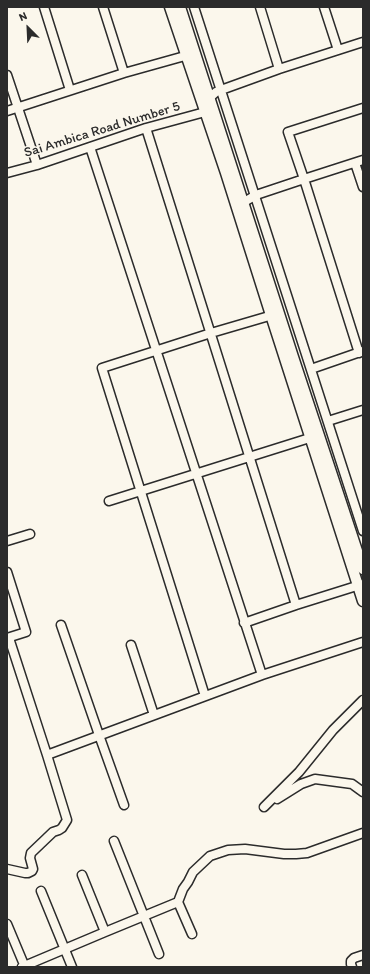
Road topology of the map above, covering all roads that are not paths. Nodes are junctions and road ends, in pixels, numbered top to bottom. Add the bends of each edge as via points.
1 (44, 7) edge
2 (103, 7) edge
3 (170, 7) edge
4 (180, 7) edge
5 (194, 7) edge
6 (260, 7) edge
7 (324, 7) edge
8 (363, 42) edge
9 (338, 50) junction
10 (190, 54) junction
11 (279, 69) junction
12 (124, 73) junction
13 (7, 75) edge
14 (70, 90) junction
15 (221, 90) junction
16 (206, 105) junction
17 (18, 107) junction
18 (363, 108) edge
19 (7, 111) edge
20 (146, 128) junction
21 (90, 147) junction
22 (359, 162) edge
23 (37, 164) junction
24 (7, 173) edge
25 (304, 179) junction
26 (363, 187) edge
27 (256, 196) junction
28 (240, 204) junction
29 (275, 314) junction
30 (211, 333) junction
31 (156, 351) junction
32 (361, 352) edge
33 (311, 369) junction
34 (363, 410) edge
35 (328, 421) junction
36 (315, 436) junction
37 (250, 457) junction
38 (196, 474) junction
39 (141, 491) junction
40 (109, 501) dead end
41 (363, 531) edge
42 (30, 534) dead end
43 (7, 541) edge
44 (363, 570) edge
45 (7, 572) edge
46 (360, 584) edge
47 (363, 601) edge
48 (296, 605) junction
49 (244, 623) junction
50 (61, 625) dead end
51 (8, 638) edge
52 (363, 642) edge
53 (131, 645) dead end
54 (262, 676) junction
55 (205, 696) junction
56 (363, 700) edge
57 (154, 714) junction
58 (99, 735) junction
59 (47, 755) junction
60 (363, 792) edge
61 (124, 805) dead end
62 (363, 833) edge
63 (114, 841) dead end
64 (7, 869) edge
65 (82, 875) dead end
66 (41, 891) dead end
67 (178, 902) junction
68 (144, 916) junction
69 (7, 924) edge
70 (105, 932) junction
71 (192, 934) dead end
72 (65, 949) junction
73 (159, 954) dead end
74 (363, 955) edge
75 (24, 967) edge
76 (72, 967) edge
77 (352, 967) edge

1 - 14 street
2 - 12 street
3 - 10 street
4 - 10 street
5 - 15 street
6 - 11 street
7 - 9 street
8 - 9 street
9 - 11 street
10 - 12 street
10 - 16 street
11 - 15 street
12 - 14 street
13 - 17 street
14 - 17 street
15 - 16 street via 216,92
15 - 27 street
16 - 20 street, Sai Ambica Road Number 5
16 - 28 street
16 - 28 street via 226,173
17 - 19 street
17 - 23 street
18 - 25 street via 288,132
20 - 21 street, Sai Ambica Road Number 5
20 - 30 street
21 - 23 street, Sai Ambica Road Number 5
21 - 31 street
22 - 25 street
22 - 26 street
23 - 24 street, Sai Ambica Road Number 5
25 - 27 street
25 - 32 street
27 - 28 street
27 - 33 street
28 - 29 street
29 - 30 street
29 - 36 street
30 - 31 street
30 - 37 street
31 - 38 street
31 - 39 street via 102,368
32 - 33 street
33 - 35 street
34 - 35 street
35 - 41 street
36 - 37 street
36 - 44 street
36 - 46 street
37 - 38 street
37 - 48 street
38 - 39 street
38 - 49 street
39 - 40 street
39 - 55 street
42 - 43 street
45 - 51 street via 26,632
46 - 47 street
46 - 48 street
48 - 49 street
49 - 54 street
50 - 58 street
51 - 59 street
52 - 54 street
53 - 57 street
54 - 55 street
55 - 57 street
56 - 60 street via 264,807 301,784 316,779 352,784
57 - 58 street
58 - 59 street
58 - 61 street
59 - 64 street via 67,820 62,828 53,832 31,853 32,871 25,873
62 - 67 street via 307,853 284,854 244,849 228,850 210,856 193,872
63 - 68 street
65 - 70 street
66 - 72 street
67 - 68 street
67 - 71 street
68 - 70 street
68 - 73 street
69 - 75 street
70 - 72 street
72 - 75 street
72 - 76 street
74 - 77 street via 351,961

